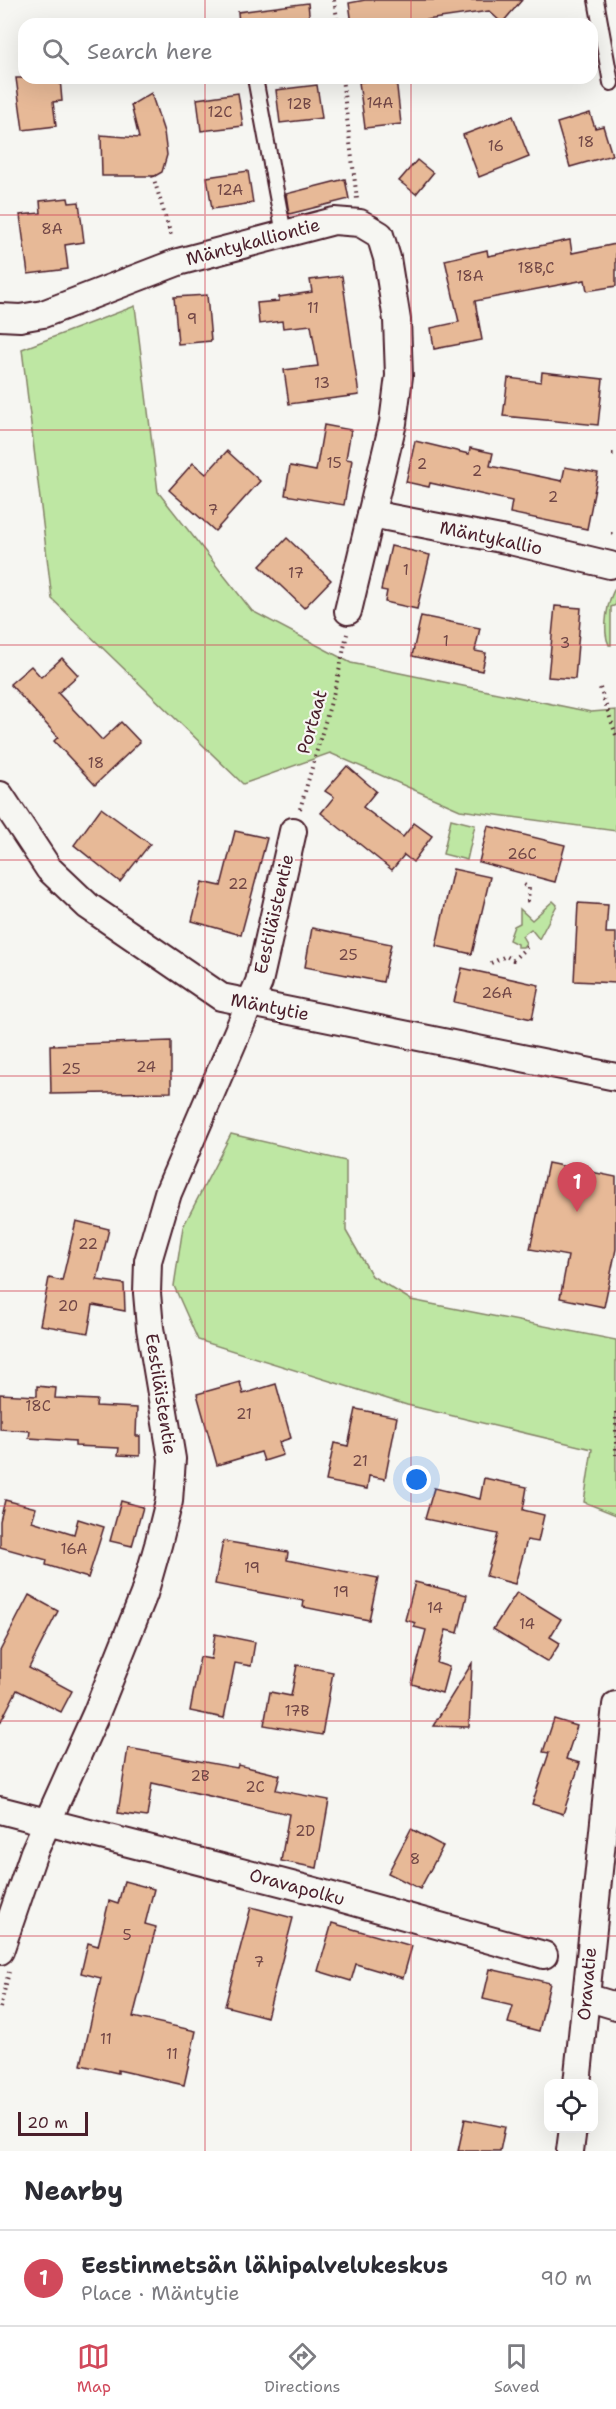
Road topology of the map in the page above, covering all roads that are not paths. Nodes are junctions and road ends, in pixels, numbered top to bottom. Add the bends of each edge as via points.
1 (596, 0) edge
2 (611, 83) dead end
3 (256, 84) edge
4 (284, 234) junction
5 (0, 317) edge
6 (371, 514) junction
7 (610, 565) dead end
8 (348, 620) road end
9 (0, 795) edge
10 (293, 831) road end
11 (251, 1005) junction
12 (616, 1077) edge
13 (616, 1705) edge
14 (0, 1810) edge
15 (49, 1822) junction
16 (0, 1951) edge
17 (544, 1955) dead end
18 (586, 1997) junction
19 (616, 2006) edge
20 (578, 2079) edge
21 (572, 2133) edge
22 (570, 2151) edge

1 - 2 lane
3 - 4 lane
4 - 5 street, Mäntykalliontie via 178,262 43,314
4 - 6 street, Mäntykalliontie via 334,220 360,223 383,242 397,320 399,376 393,423
6 - 7 street, Mäntykallio
6 - 8 street
9 - 11 street, Mäntytie via 49,869 88,906 222,997
10 - 11 street, Eestiläistentie via 268,950
11 - 12 street, Mäntytie
11 - 15 street, Eestiläistentie via 168,1193 148,1261 150,1328 172,1459 169,1501 161,1534 144,1594
13 - 18 street, Oravatie
14 - 15 street, Oravapolku
15 - 16 street, Eestiläistentie via 34,1852
15 - 17 street, Oravapolku
18 - 19 street
18 - 20 street, Oravatie
21 - 22 street

